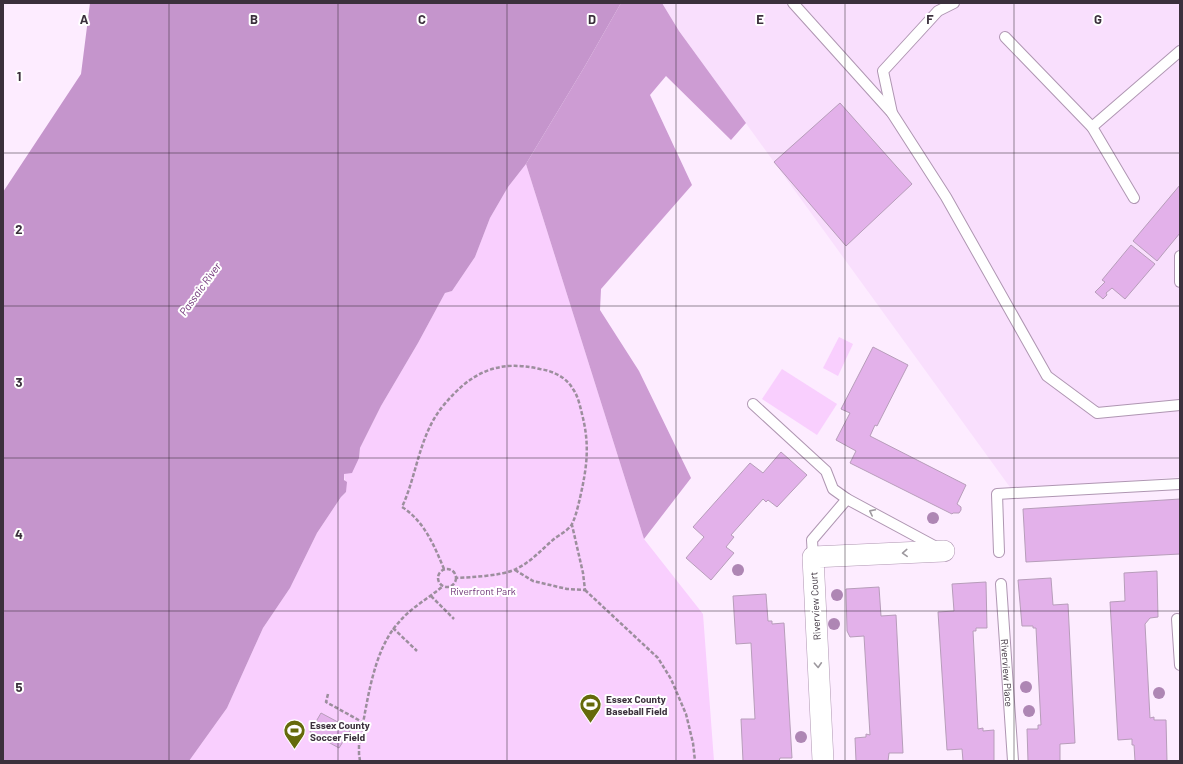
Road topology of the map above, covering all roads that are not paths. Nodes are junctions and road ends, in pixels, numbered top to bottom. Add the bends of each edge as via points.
1 (793, 3) edge
2 (954, 3) edge
3 (1005, 37) dead end
4 (1180, 51) edge
5 (892, 113) junction
6 (1092, 127) junction
7 (1134, 198) dead end
8 (1180, 256) edge
9 (1180, 282) edge
10 (753, 404) dead end
11 (1180, 405) edge
12 (1180, 484) edge
13 (847, 500) junction
14 (944, 551) joint
15 (999, 552) dead end
16 (812, 557) junction
17 (1001, 584) dead end
18 (1177, 619) dead end
19 (1180, 665) edge
20 (823, 761) edge
21 (1013, 761) edge

1 - 5 lane
2 - 5 lane via 938,12 883,70
3 - 6 lane
4 - 6 lane
5 - 11 lane via 946,197 1047,376 1097,413
6 - 7 lane
8 - 9 lane
10 - 13 lane via 826,471 833,489
12 - 15 lane via 996,494
14 -> 13 lane
13 - 16 lane via 812,540
14 -> 16 street, Riverview Court
16 -> 20 street, Riverview Court
17 - 21 lane, Riverview Place
18 - 19 lane

